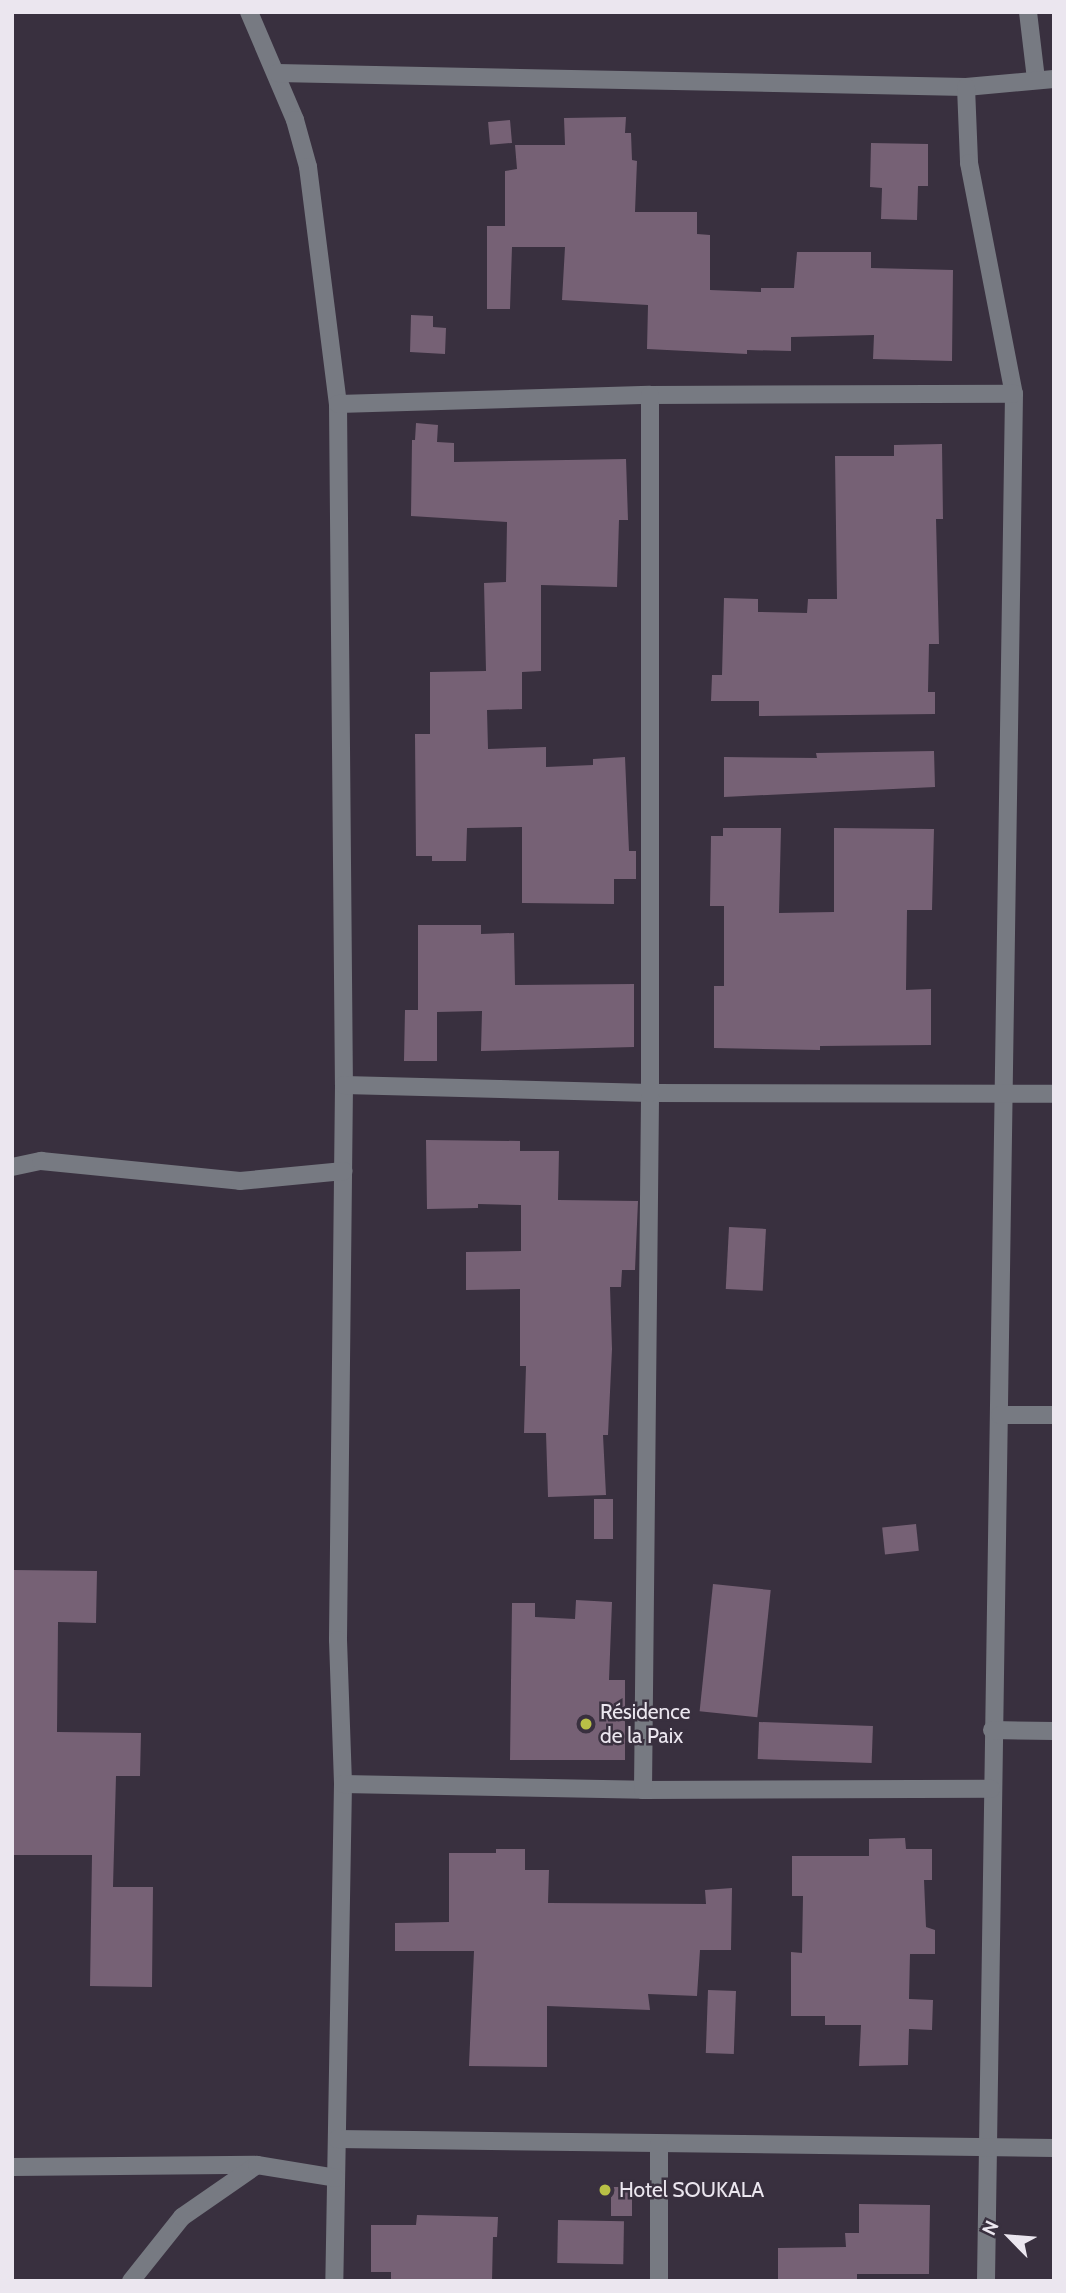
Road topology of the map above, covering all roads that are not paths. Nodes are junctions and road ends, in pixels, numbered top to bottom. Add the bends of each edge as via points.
1 (249, 12) edge
2 (1028, 12) edge
3 (277, 73) junction
4 (1045, 79) edge
5 (966, 87) junction
6 (1014, 394) junction
7 (650, 395) junction
8 (338, 404) junction
9 (344, 1084) junction
10 (650, 1093) junction
11 (1004, 1093) junction
12 (1054, 1094) edge
13 (12, 1167) edge
14 (344, 1171) junction
15 (1000, 1415) junction
16 (1054, 1415) edge
17 (992, 1730) junction
18 (1054, 1731) edge
19 (343, 1784) junction
20 (991, 1789) junction
21 (643, 1790) junction
22 (337, 2140) junction
23 (659, 2144) junction
24 (985, 2147) junction
25 (1054, 2148) edge
26 (257, 2165) junction
27 (12, 2167) edge
28 (336, 2178) junction
29 (131, 2281) edge
30 (334, 2281) edge
31 (659, 2281) edge
32 (985, 2281) edge

1 - 3 street
2 - 4 street
3 - 5 street
3 - 8 street via 308,167
4 - 5 street
5 - 6 street via 969,163
6 - 7 street
6 - 11 street
7 - 8 street
7 - 10 street
8 - 9 street
9 - 10 street
9 - 14 street
10 - 11 street
10 - 21 street
11 - 12 street
11 - 15 street
13 - 14 street via 41,1161 240,1181
14 - 19 street via 338,1640
15 - 16 street
15 - 17 street
17 - 18 street
17 - 20 street
19 - 21 street
19 - 22 street
20 - 21 street
20 - 24 street
22 - 23 street
22 - 28 street
23 - 24 street
23 - 31 street
24 - 25 street
24 - 32 street
26 - 27 street
26 - 28 street
26 - 29 street via 182,2217
28 - 30 street

